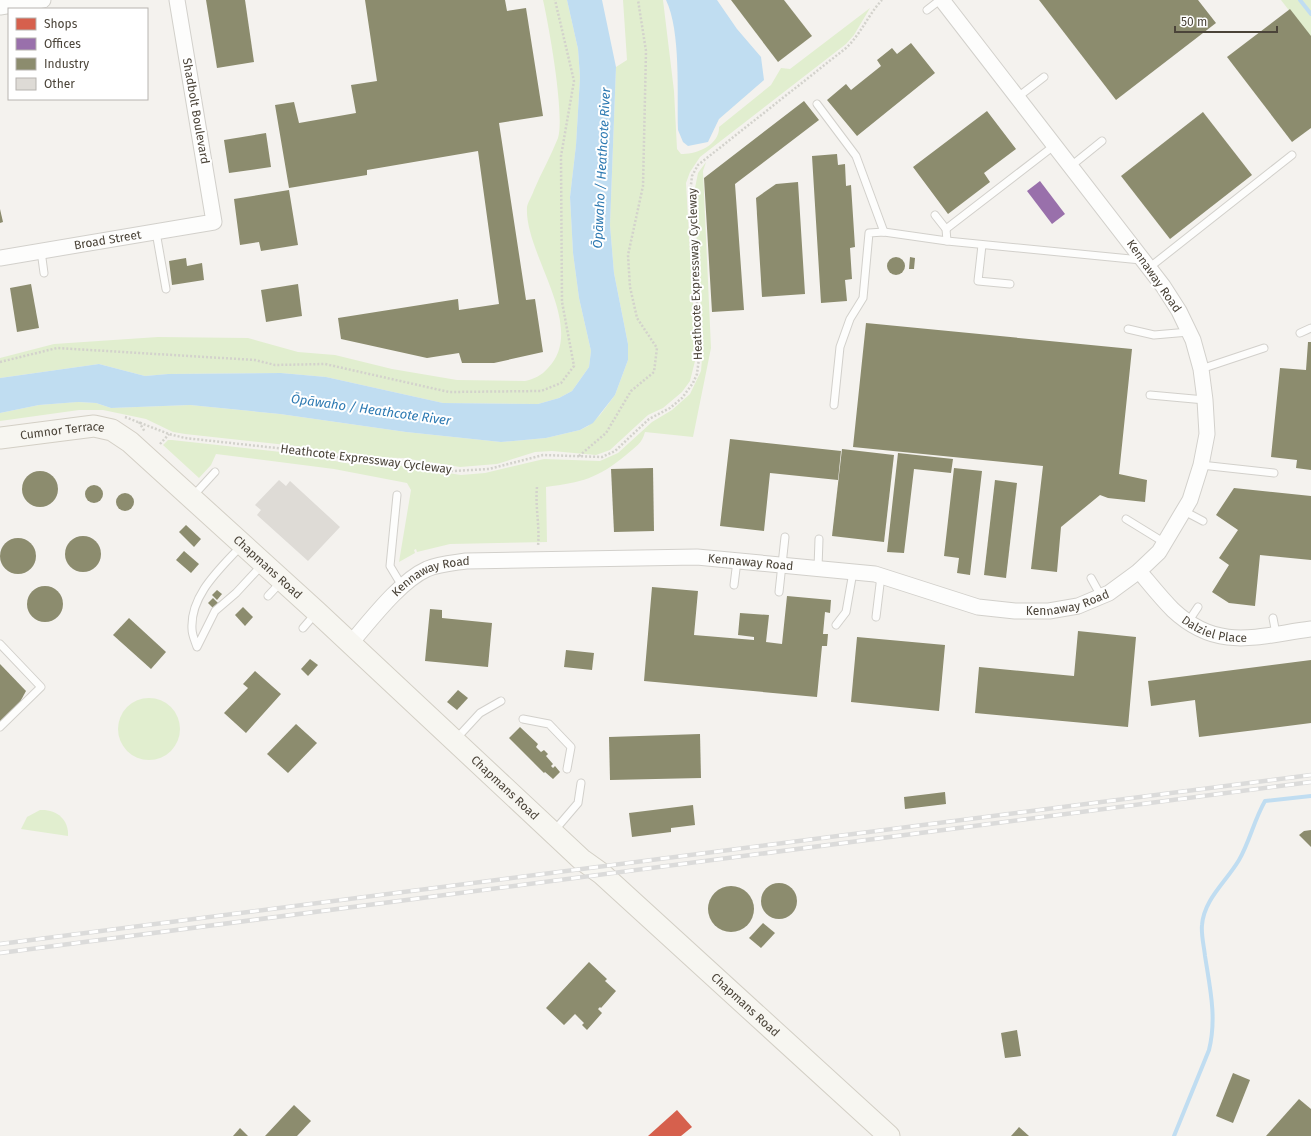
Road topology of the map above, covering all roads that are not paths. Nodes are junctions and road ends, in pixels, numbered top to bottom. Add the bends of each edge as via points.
1 (43, 0) edge
2 (177, 0) edge
3 (941, 0) edge
4 (0, 7) edge
5 (927, 10) dead end
6 (1044, 77) dead end
7 (1018, 97) junction
8 (817, 104) dead end
9 (1102, 141) dead end
10 (1056, 144) junction
11 (1292, 155) dead end
12 (1072, 166) junction
13 (935, 215) dead end
14 (214, 222) joint
15 (946, 229) junction
16 (156, 232) junction
17 (884, 232) junction
18 (947, 241) junction
19 (982, 245) junction
20 (41, 251) junction
21 (0, 258) edge
22 (1147, 264) junction
23 (44, 273) dead end
24 (1010, 284) dead end
25 (166, 289) dead end
26 (1311, 328) edge
27 (1128, 329) dead end
28 (1189, 332) junction
29 (1300, 333) dead end
30 (1264, 348) dead end
31 (1201, 369) junction
32 (1150, 395) dead end
33 (1205, 400) junction
34 (834, 405) dead end
35 (123, 437) joint
36 (0, 438) edge
37 (1201, 465) junction
38 (215, 472) dead end
39 (1274, 473) dead end
40 (397, 495) dead end
41 (192, 498) junction
42 (1184, 511) junction
43 (1126, 519) dead end
44 (1203, 521) dead end
45 (786, 537) dead end
46 (819, 539) dead end
47 (1165, 543) junction
48 (242, 544) junction
49 (737, 561) junction
50 (264, 564) junction
51 (782, 565) junction
52 (818, 568) junction
53 (1139, 571) junction
54 (853, 572) junction
55 (881, 576) junction
56 (1091, 578) dead end
57 (282, 580) junction
58 (734, 585) dead end
59 (402, 586) junction
60 (779, 592) dead end
61 (268, 596) dead end
62 (1101, 596) junction
63 (1198, 607) dead end
64 (317, 612) junction
65 (876, 616) dead end
66 (1273, 618) dead end
67 (1188, 622) junction
68 (836, 625) dead end
69 (303, 628) dead end
70 (1311, 629) edge
71 (1276, 634) junction
72 (0, 644) edge
73 (350, 644) junction
74 (501, 701) dead end
75 (523, 719) dead end
76 (0, 727) edge
77 (455, 740) junction
78 (566, 769) dead end
79 (581, 783) dead end
80 (553, 832) junction
81 (889, 1136) edge

1 - 4 street
2 - 14 street, Shadbolt Boulevard
3 - 5 lane
3 - 7 street, Kennaway Road
6 - 7 lane
7 - 10 street, Kennaway Road
8 - 17 lane via 856,156
9 - 12 lane
10 - 12 street, Kennaway Road
10 - 15 lane
11 - 22 lane
12 - 22 street, Kennaway Road
13 - 15 lane
14 - 16 street, Broad Street
15 - 18 lane
16 - 20 street, Broad Street
16 - 25 lane
17 - 18 lane
17 - 34 lane via 869,233 862,298 840,347
18 - 19 lane
19 - 22 lane
19 - 24 lane via 978,281
20 - 21 street, Broad Street
20 - 23 lane
22 - 28 street, Kennaway Road via 1179,311
26 - 29 lane
27 - 28 lane via 1154,335
28 - 31 street, Kennaway Road
30 - 31 lane
31 - 33 street, Kennaway Road
32 - 33 lane
33 - 37 street, Kennaway Road via 1207,434
35 - 36 street, Cumnor Terrace via 104,427 94,426
35 - 41 street, Chapmans Road
37 - 39 lane
37 - 42 street, Kennaway Road
38 - 41 lane
40 - 59 lane via 390,566
41 - 48 street, Chapmans Road
42 - 44 lane
42 - 47 street, Kennaway Road
43 - 47 lane
45 - 51 lane
46 - 52 lane
47 - 53 street, Kennaway Road
48 - 50 street, Chapmans Road
48 - 50 lane via 205,586 198,600 192,629 197,647 215,611
49 - 51 street, Kennaway Road
49 - 58 lane
49 - 59 street, Kennaway Road via 697,557 466,561 426,570
50 - 57 street, Chapmans Road
51 - 52 street, Kennaway Road
51 - 60 lane
52 - 54 street, Kennaway Road
53 - 62 street, Kennaway Road
53 - 67 street, Dalziel Place via 1173,610
54 - 55 street, Kennaway Road
54 - 68 lane via 846,612
55 - 62 street, Kennaway Road via 978,607 1015,611 1049,611 1078,606
55 - 65 lane
56 - 62 lane
57 - 61 lane
57 - 64 street, Chapmans Road
59 - 73 street, Kennaway Road
63 - 67 lane
64 - 69 lane
64 - 73 street, Chapmans Road
66 - 71 lane
67 - 71 street, Dalziel Place via 1215,636 1228,638
70 - 71 street, Dalziel Place
72 - 76 lane via 41,687
73 - 77 street, Chapmans Road
74 - 77 lane via 480,713
75 - 78 lane via 550,724 570,747
77 - 80 street, Chapmans Road
79 - 80 lane via 578,803
80 - 81 street, Chapmans Road

